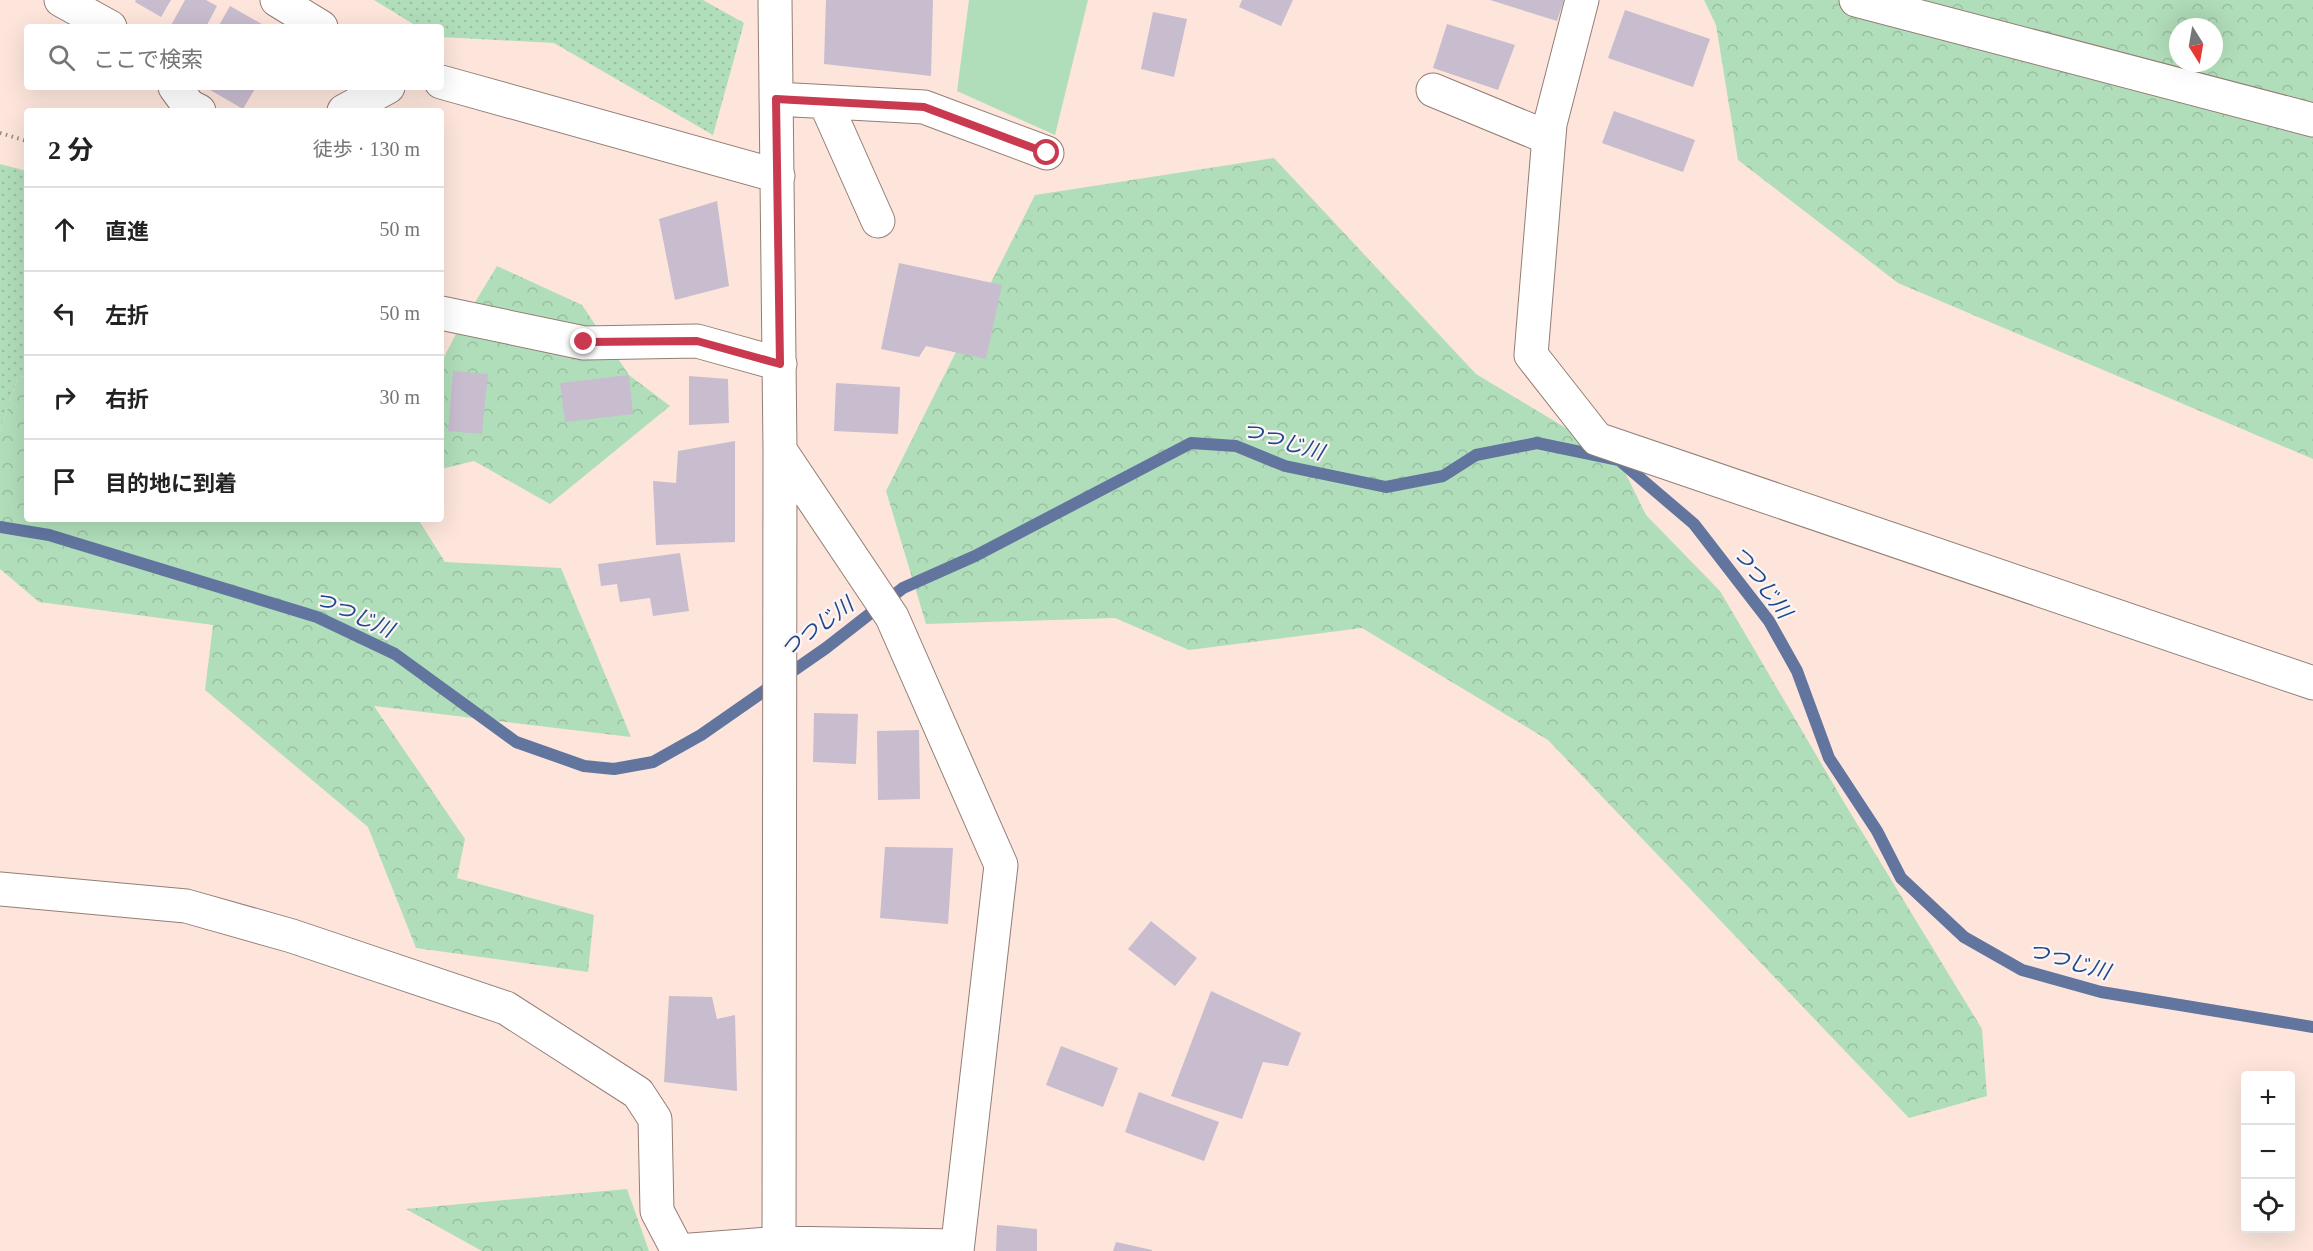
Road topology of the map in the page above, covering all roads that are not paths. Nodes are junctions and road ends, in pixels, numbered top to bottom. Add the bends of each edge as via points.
1 (61, 0) edge
2 (277, 0) edge
3 (775, 0) edge
4 (1582, 0) edge
5 (1856, 0) edge
6 (105, 24) edge
7 (316, 24) edge
8 (444, 83) edge
9 (177, 90) edge
10 (382, 90) edge
11 (1433, 90) dead end
12 (776, 99) junction
13 (825, 102) junction
14 (193, 108) edge
15 (350, 108) edge
16 (2313, 120) edge
17 (1549, 138) junction
18 (1047, 153) dead end
19 (778, 176) junction
20 (878, 221) dead end
21 (444, 314) edge
22 (780, 364) junction
23 (780, 450) junction
24 (2313, 683) edge
25 (0, 889) edge
26 (779, 1247) edge
27 (957, 1248) edge
28 (678, 1251) edge

1 - 6 street
2 - 7 street
3 - 12 street
4 - 17 street
5 - 16 street
8 - 19 street
9 - 14 street
10 - 15 street
11 - 17 street
12 - 13 street
12 - 19 street
13 - 18 street via 924,107
13 - 20 street
17 - 24 street via 1532,355 1597,439
19 - 22 street
21 - 22 street via 584,342 697,341
22 - 23 street
23 - 26 street
23 - 27 street via 892,617 1001,865
25 - 28 street via 186,906 292,936 506,1008 638,1093 655,1119 657,1211
26 - 27 street
26 - 28 street

